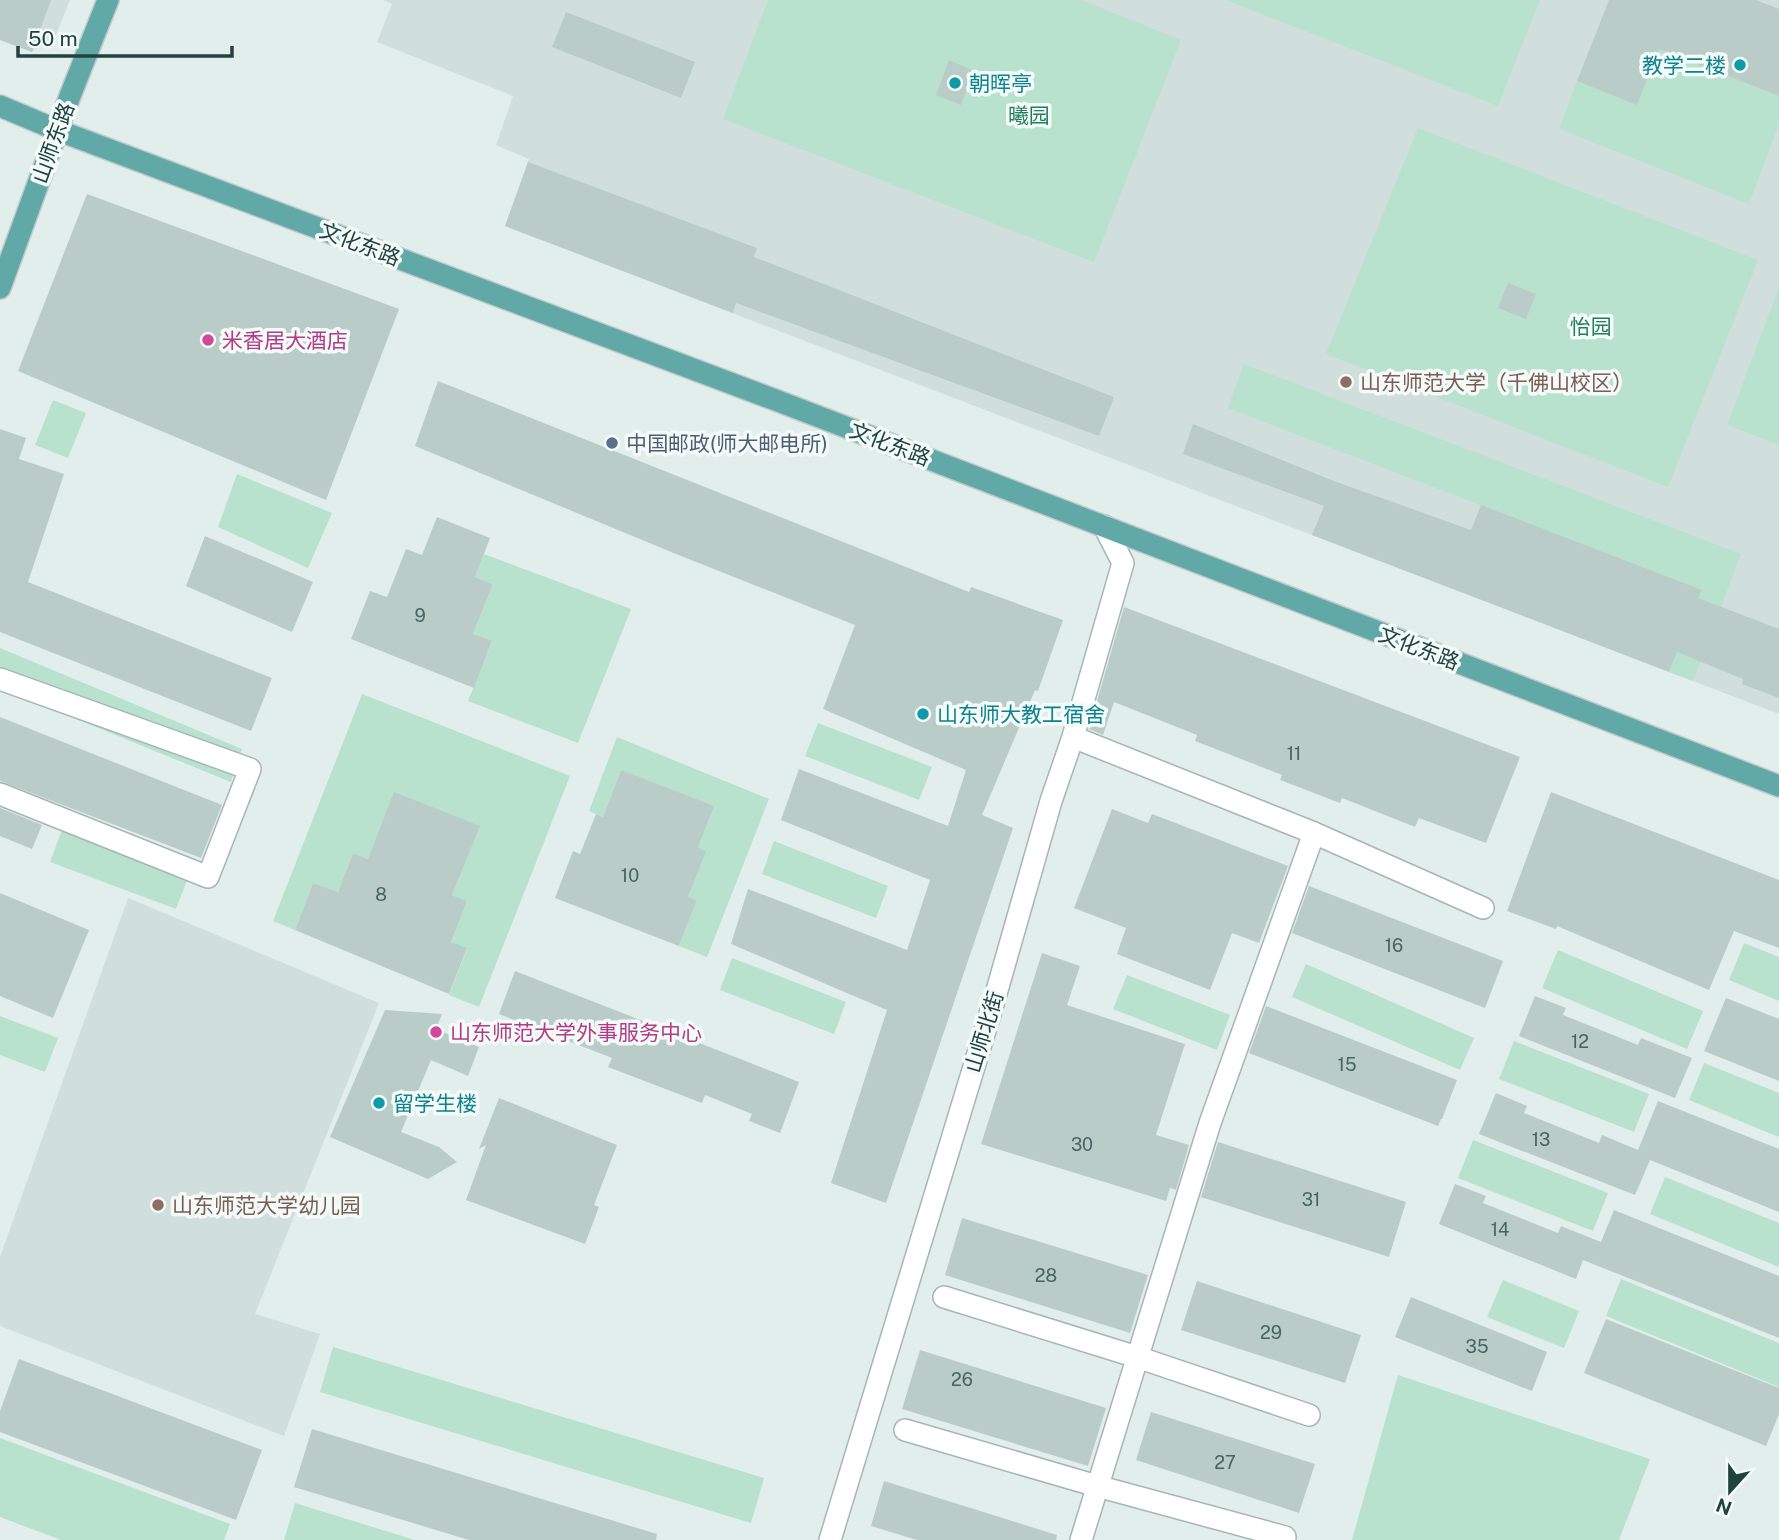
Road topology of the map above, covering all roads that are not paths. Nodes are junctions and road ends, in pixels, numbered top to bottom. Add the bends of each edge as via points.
1 (108, 0) edge
2 (0, 106) edge
3 (57, 130) junction
4 (0, 288) edge
5 (1104, 526) junction
6 (0, 679) edge
7 (1073, 737) junction
8 (1779, 786) edge
9 (0, 794) edge
10 (1314, 833) junction
11 (1483, 908) dead end
12 (944, 1297) dead end
13 (1137, 1357) junction
14 (1309, 1415) dead end
15 (905, 1430) dead end
16 (1097, 1486) junction
17 (1285, 1537) dead end
18 (830, 1540) edge
19 (1081, 1540) edge

1 - 3 main road, 山师东路
2 - 3 main road, 文化东路
3 - 4 main road, 山师东路
3 - 5 main road, 文化东路
5 - 7 street, 山师北街 via 1123,563
5 - 8 main road, 文化东路
6 - 9 street via 250,769 208,877
7 - 10 street
7 - 18 street, 山师北街
10 - 11 street
10 - 13 street via 1210,1123
12 - 13 street
13 - 14 street
13 - 16 street
15 - 16 street
16 - 17 street
16 - 19 street

